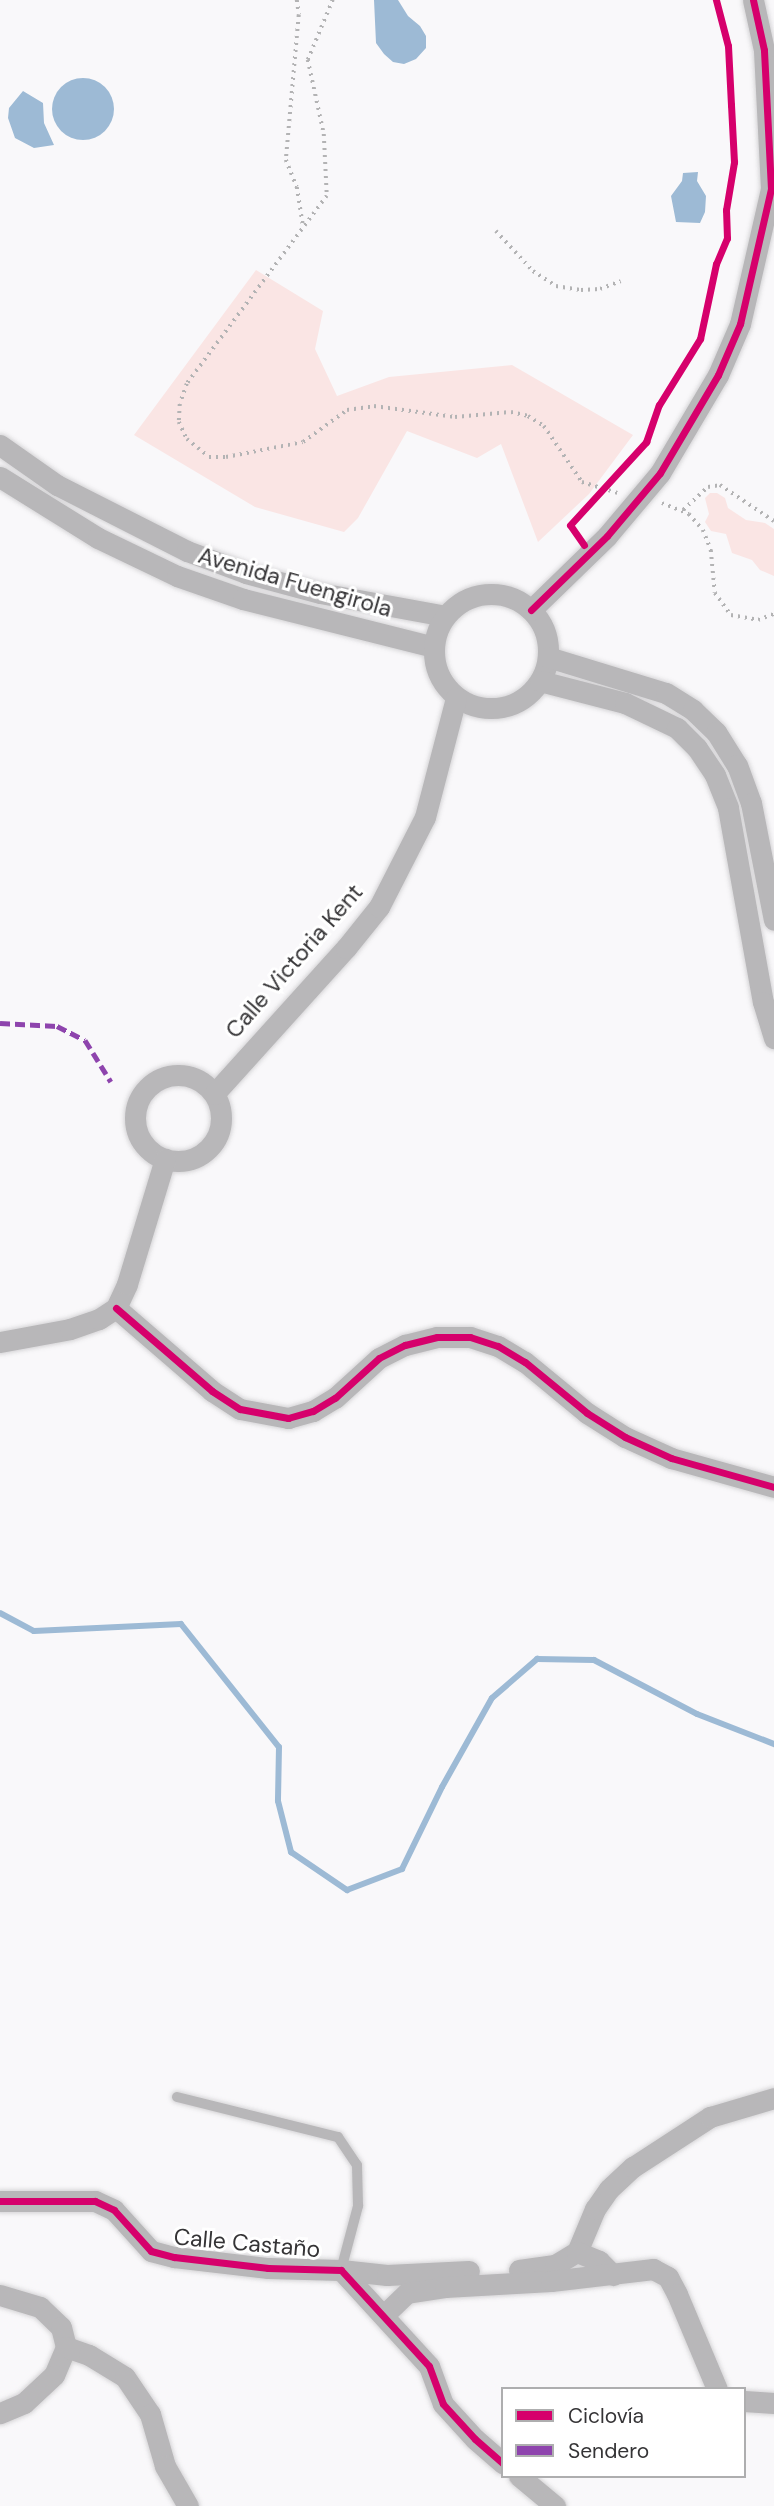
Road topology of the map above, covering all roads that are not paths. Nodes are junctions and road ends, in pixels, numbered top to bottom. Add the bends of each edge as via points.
1 (753, 0) edge
2 (773, 190) edge
3 (0, 444) edge
4 (0, 477) edge
5 (531, 610) junction
6 (445, 616) junction
7 (434, 647) junction
8 (548, 657) junction
9 (540, 681) junction
10 (456, 698) junction
11 (774, 920) edge
12 (774, 1038) edge
13 (214, 1094) junction
14 (164, 1159) junction
15 (116, 1308) junction
16 (0, 1342) edge
17 (774, 1487) edge
18 (177, 2097) dead end
19 (774, 2098) edge
20 (0, 2201) edge
21 (577, 2252) junction
22 (341, 2270) junction
23 (613, 2275) junction
24 (0, 2295) edge
25 (384, 2315) junction
26 (66, 2347) junction
27 (715, 2387) edge
28 (746, 2401) edge
29 (774, 2403) edge
30 (0, 2413) edge
31 (501, 2461) edge
32 (521, 2478) edge
33 (188, 2506) edge
34 (555, 2506) edge

1 - 2 street via 764,50
2 - 5 street via 740,324 691,425 660,473 607,536
3 - 6 street, Avenida Fuengirola via 57,485 187,551 320,593
4 - 7 street, Avenida Fuengirola via 88,532 177,576 255,602
5 - 6 street via 506,596 481,595 460,603
5 - 8 street via 548,641
6 - 7 street
7 - 10 street via 435,667
8 - 9 street
8 - 11 street via 666,693 716,732 737,765 751,803
9 - 10 street via 523,700 497,709 477,708
9 - 12 street via 654,715 677,727 709,766 728,808 763,1002
10 - 13 street, Calle Victoria Kent via 425,817 379,907
13 - 14 street via 221,1119 213,1144 191,1159
13 - 14 street via 195,1078 182,1076 158,1080 148,1088 136,1109 136,1122 145,1144
14 - 15 street
15 - 16 street via 70,1329
15 - 17 street via 212,1391 240,1409 288,1418 335,1398 379,1358 405,1345 437,1337 470,1337 525,1362 587,1413 625,1437 671,1458
18 - 22 lane via 338,2137 356,2165 358,2206
19 - 21 street via 710,2117 633,2168 595,2209
20 - 22 street, Calle Castaño via 94,2201 114,2210 151,2251 174,2258
21 - 22 street via 537,2269 400,2275
21 - 23 street via 599,2261
22 - 25 street, Calle Castaño
23 - 25 street via 407,2293
23 - 27 street via 653,2269 668,2277
24 - 26 street via 40,2307 61,2327
25 - 31 street, Calle Castaño via 429,2366 443,2404
26 - 30 street via 54,2375 24,2403
26 - 33 street via 125,2377 150,2414 165,2466
28 - 29 street
32 - 34 street

